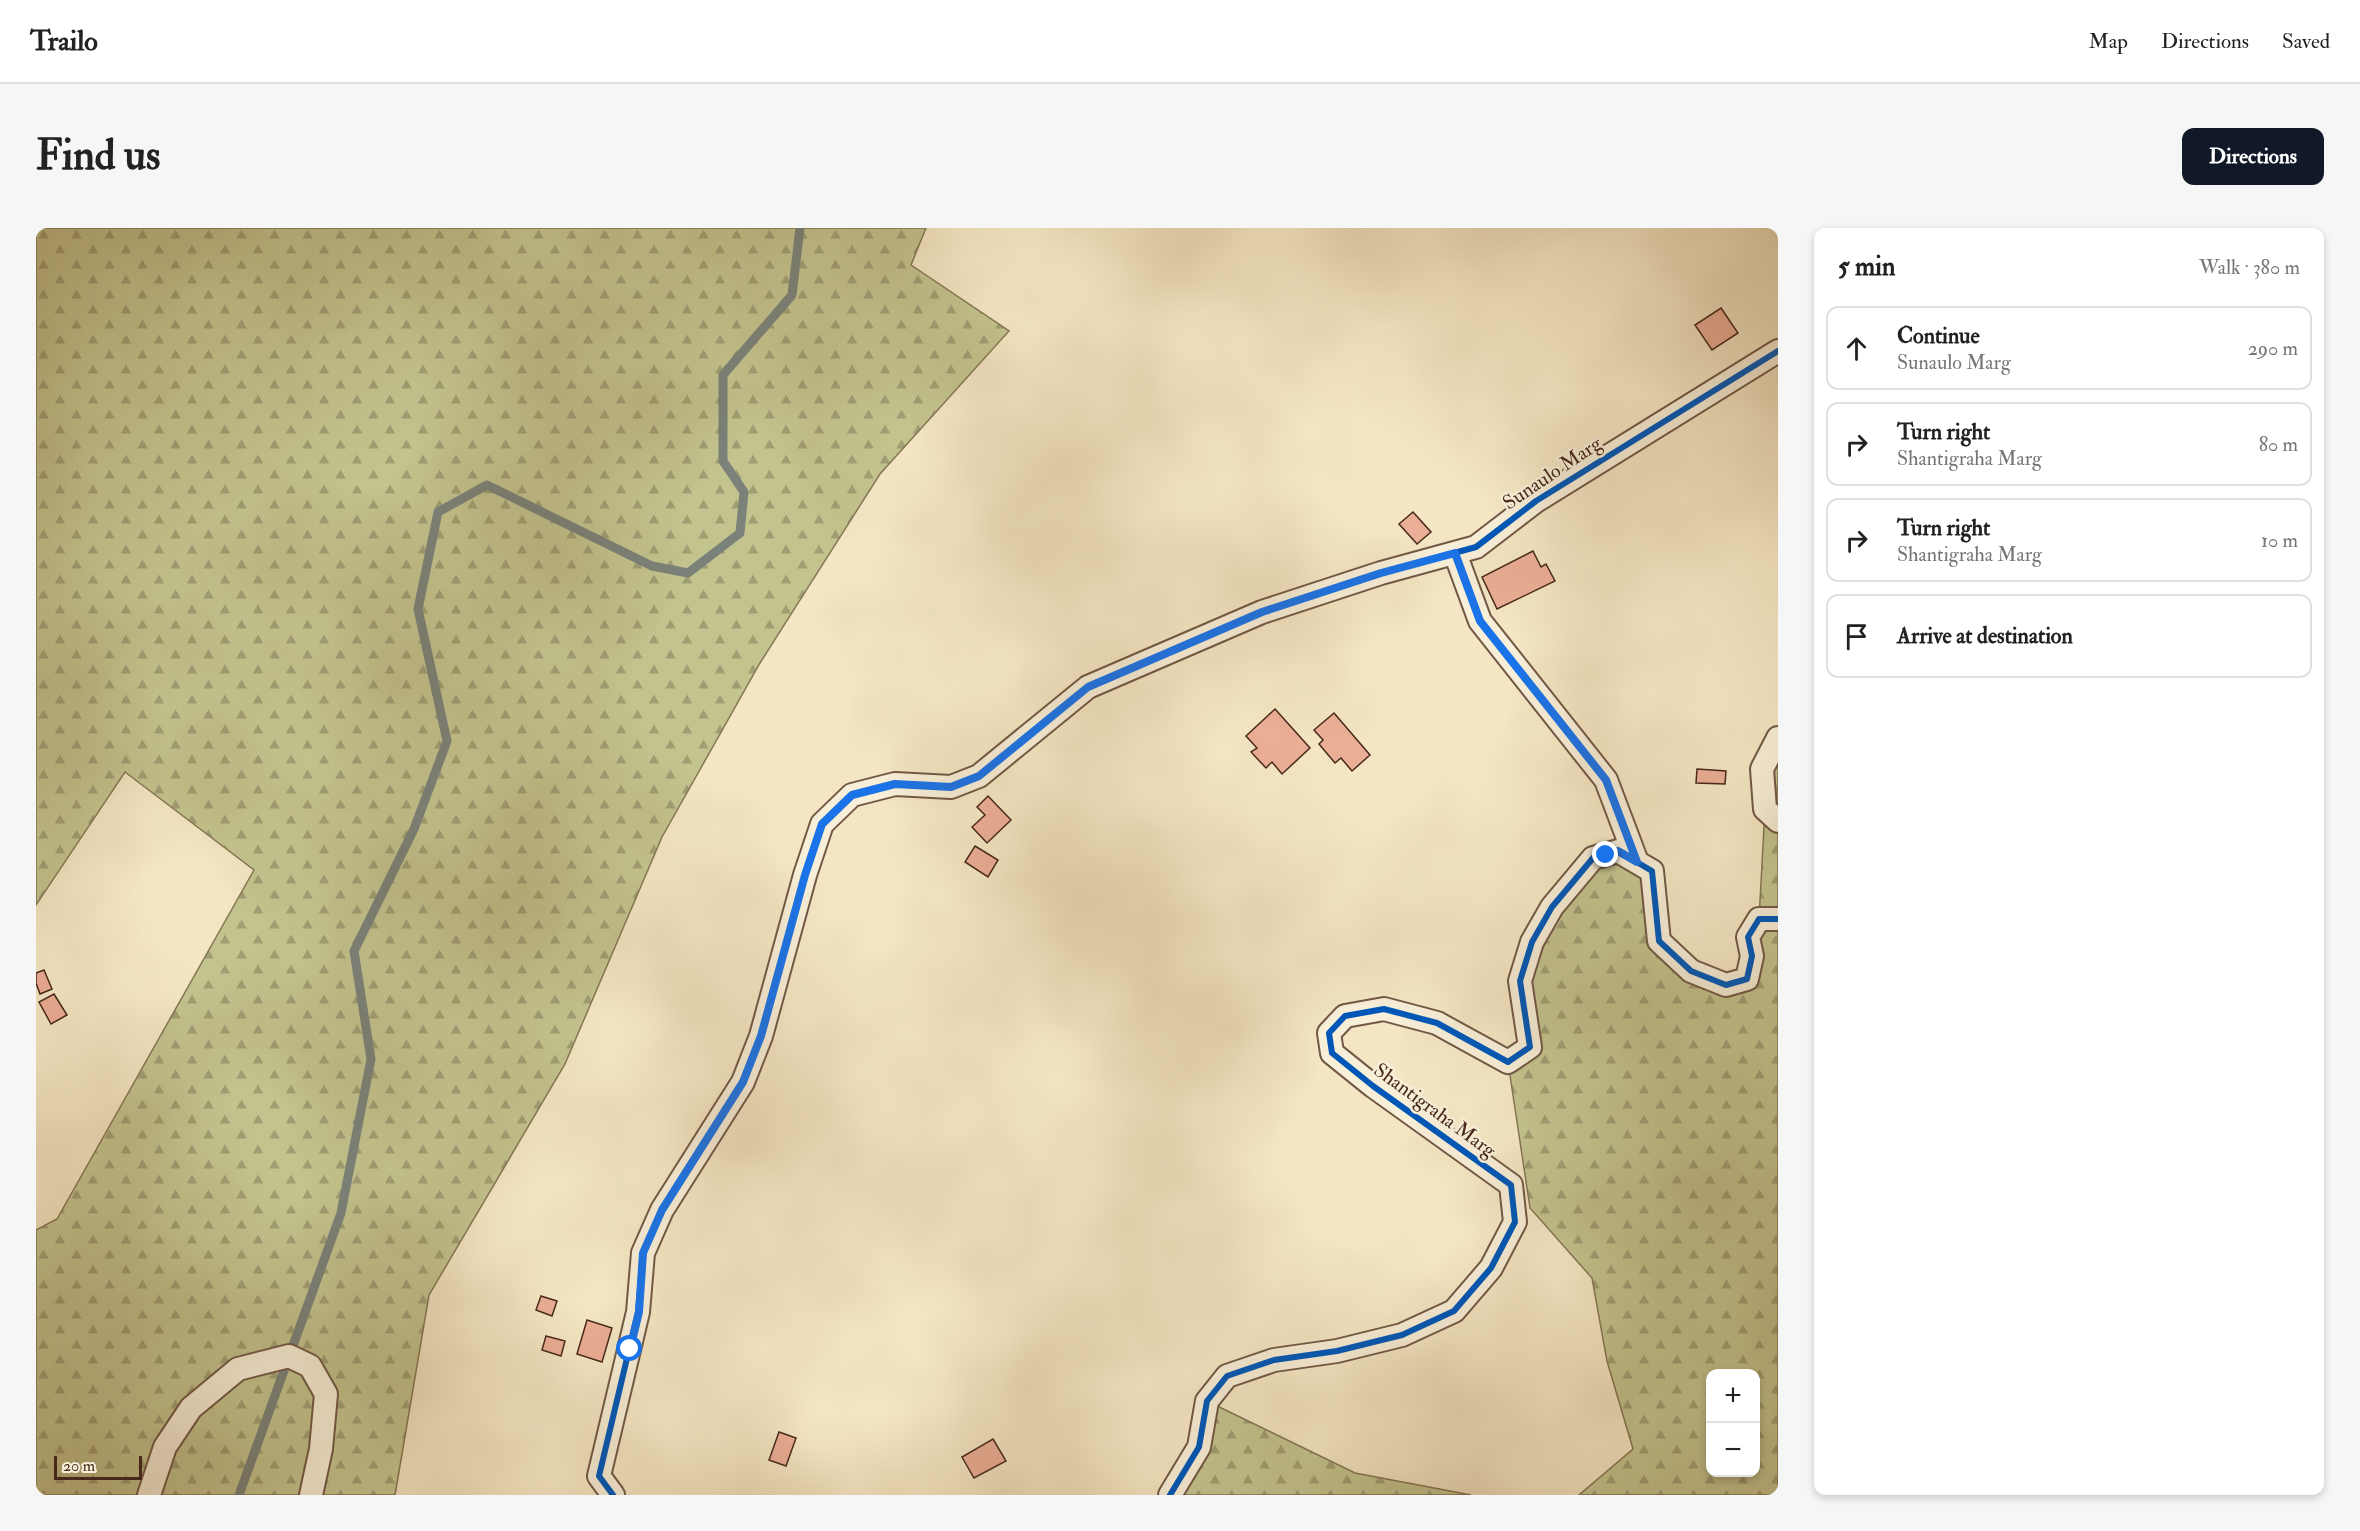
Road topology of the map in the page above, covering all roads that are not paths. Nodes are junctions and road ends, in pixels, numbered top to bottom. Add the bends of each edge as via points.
1 (1778, 351) edge
2 (1455, 553) junction
3 (1778, 738) edge
4 (1778, 821) edge
5 (1637, 862) junction
6 (1778, 919) edge
7 (149, 1495) edge
8 (311, 1495) edge
9 (613, 1495) edge
10 (1170, 1495) edge

1 - 2 street, Sunaulo Marg via 1536,501 1476,547
2 - 5 street via 1480,621 1606,780
2 - 9 street, Sunaulo Marg via 1262,612 1088,687 979,776 951,787 895,784 852,795 822,824 761,1036 743,1082 662,1210 643,1253 639,1312 599,1476
3 - 4 street via 1762,769 1765,809
5 - 6 street via 1652,871 1659,941 1691,971 1726,985 1747,979 1752,956 1748,937 1759,919
5 - 10 street, Shantigraha Marg via 1618,851 1593,858 1552,907 1532,942 1520,981 1530,1047 1508,1062 1437,1023 1384,1009 1345,1016 1329,1033 1332,1053 1511,1185 1515,1222 1491,1268 1454,1311 1402,1335 1337,1351 1274,1360 1227,1376 1207,1401 1199,1447
7 - 8 street via 165,1448 190,1408 238,1370 289,1356 310,1366 326,1394 321,1449

